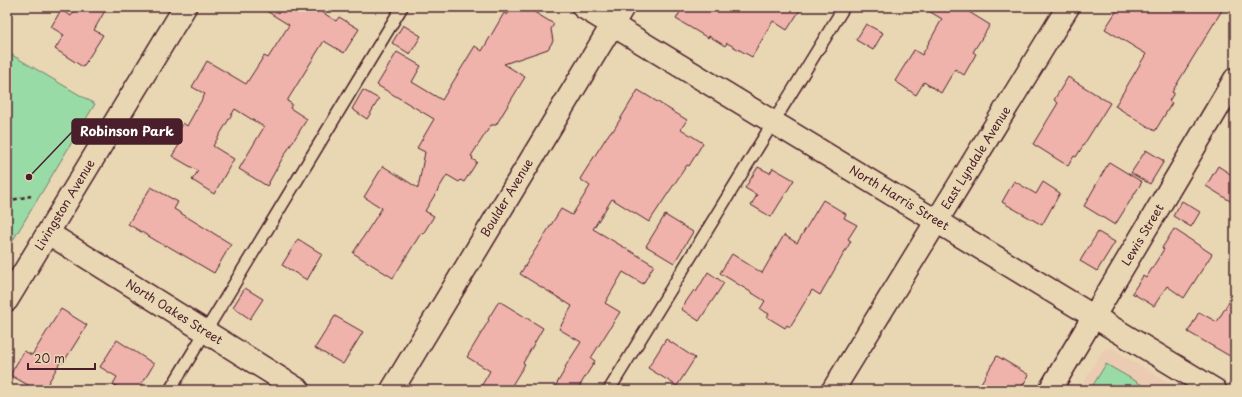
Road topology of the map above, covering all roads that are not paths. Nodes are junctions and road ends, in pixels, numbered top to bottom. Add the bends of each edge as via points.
1 (185, 7) edge
2 (402, 7) edge
3 (583, 7) edge
4 (844, 7) edge
5 (1068, 7) edge
6 (617, 16) edge
7 (1235, 79) edge
8 (774, 123) junction
9 (937, 220) junction
10 (48, 233) junction
11 (7, 300) edge
12 (1094, 317) junction
13 (205, 331) junction
14 (170, 390) edge
15 (299, 390) edge
16 (392, 390) edge
17 (609, 390) edge
18 (833, 390) edge
19 (1050, 390) edge
20 (1215, 390) edge

1 - 10 street, Livingston Avenue
2 - 13 lane
3 - 6 street, North Harris Street
4 - 8 lane
5 - 9 street, East Lyndale Avenue
6 - 8 street, North Harris Street
6 - 16 street, Boulder Avenue
7 - 12 street, Lewis Street
8 - 9 street, North Harris Street
8 - 17 lane
9 - 12 street, North Harris Street
9 - 18 street, East Lyndale Avenue
10 - 11 street, Livingston Avenue
10 - 13 street, North Oakes Street
12 - 19 street, Lewis Street
12 - 20 street, North Harris Street
13 - 14 lane
13 - 15 street, North Oakes Street

